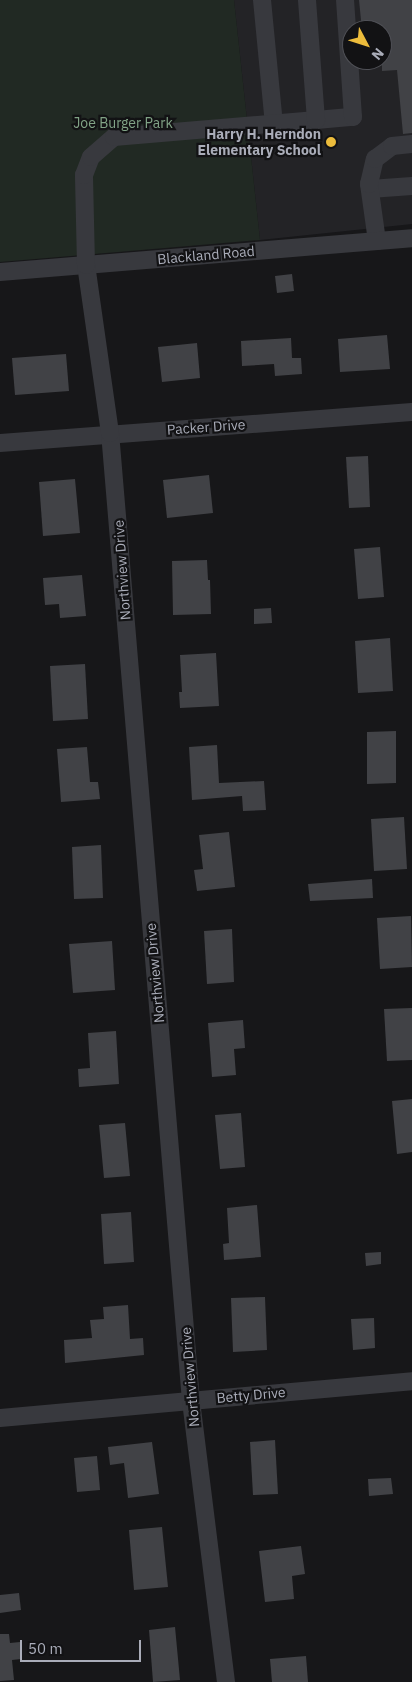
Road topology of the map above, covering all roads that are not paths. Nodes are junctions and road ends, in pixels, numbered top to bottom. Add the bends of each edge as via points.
1 (262, 0) edge
2 (307, 0) edge
3 (345, 0) edge
4 (316, 120) junction
5 (274, 124) junction
6 (412, 144) edge
7 (412, 186) edge
8 (370, 189) junction
9 (412, 238) edge
10 (377, 241) junction
11 (86, 264) junction
12 (0, 272) edge
13 (412, 412) edge
14 (110, 433) junction
15 (0, 443) edge
16 (412, 1381) edge
17 (191, 1401) junction
18 (0, 1418) edge
19 (226, 1682) edge

1 - 5 street
2 - 4 street
3 - 4 street, Northview Drive via 353,117
4 - 5 street, Northview Drive
5 - 11 street, Northview Drive via 114,137 91,157 84,175
6 - 8 street via 392,146 375,160
7 - 8 street
8 - 10 street
9 - 10 street, Blackland Road
10 - 11 street, Blackland Road
11 - 12 street, Blackland Road
11 - 14 street, Northview Drive
13 - 14 street, Packer Drive
14 - 15 street, Packer Drive
14 - 17 street, Northview Drive
16 - 17 street, Betty Drive
17 - 18 street, Betty Drive
17 - 19 street, Northview Drive

